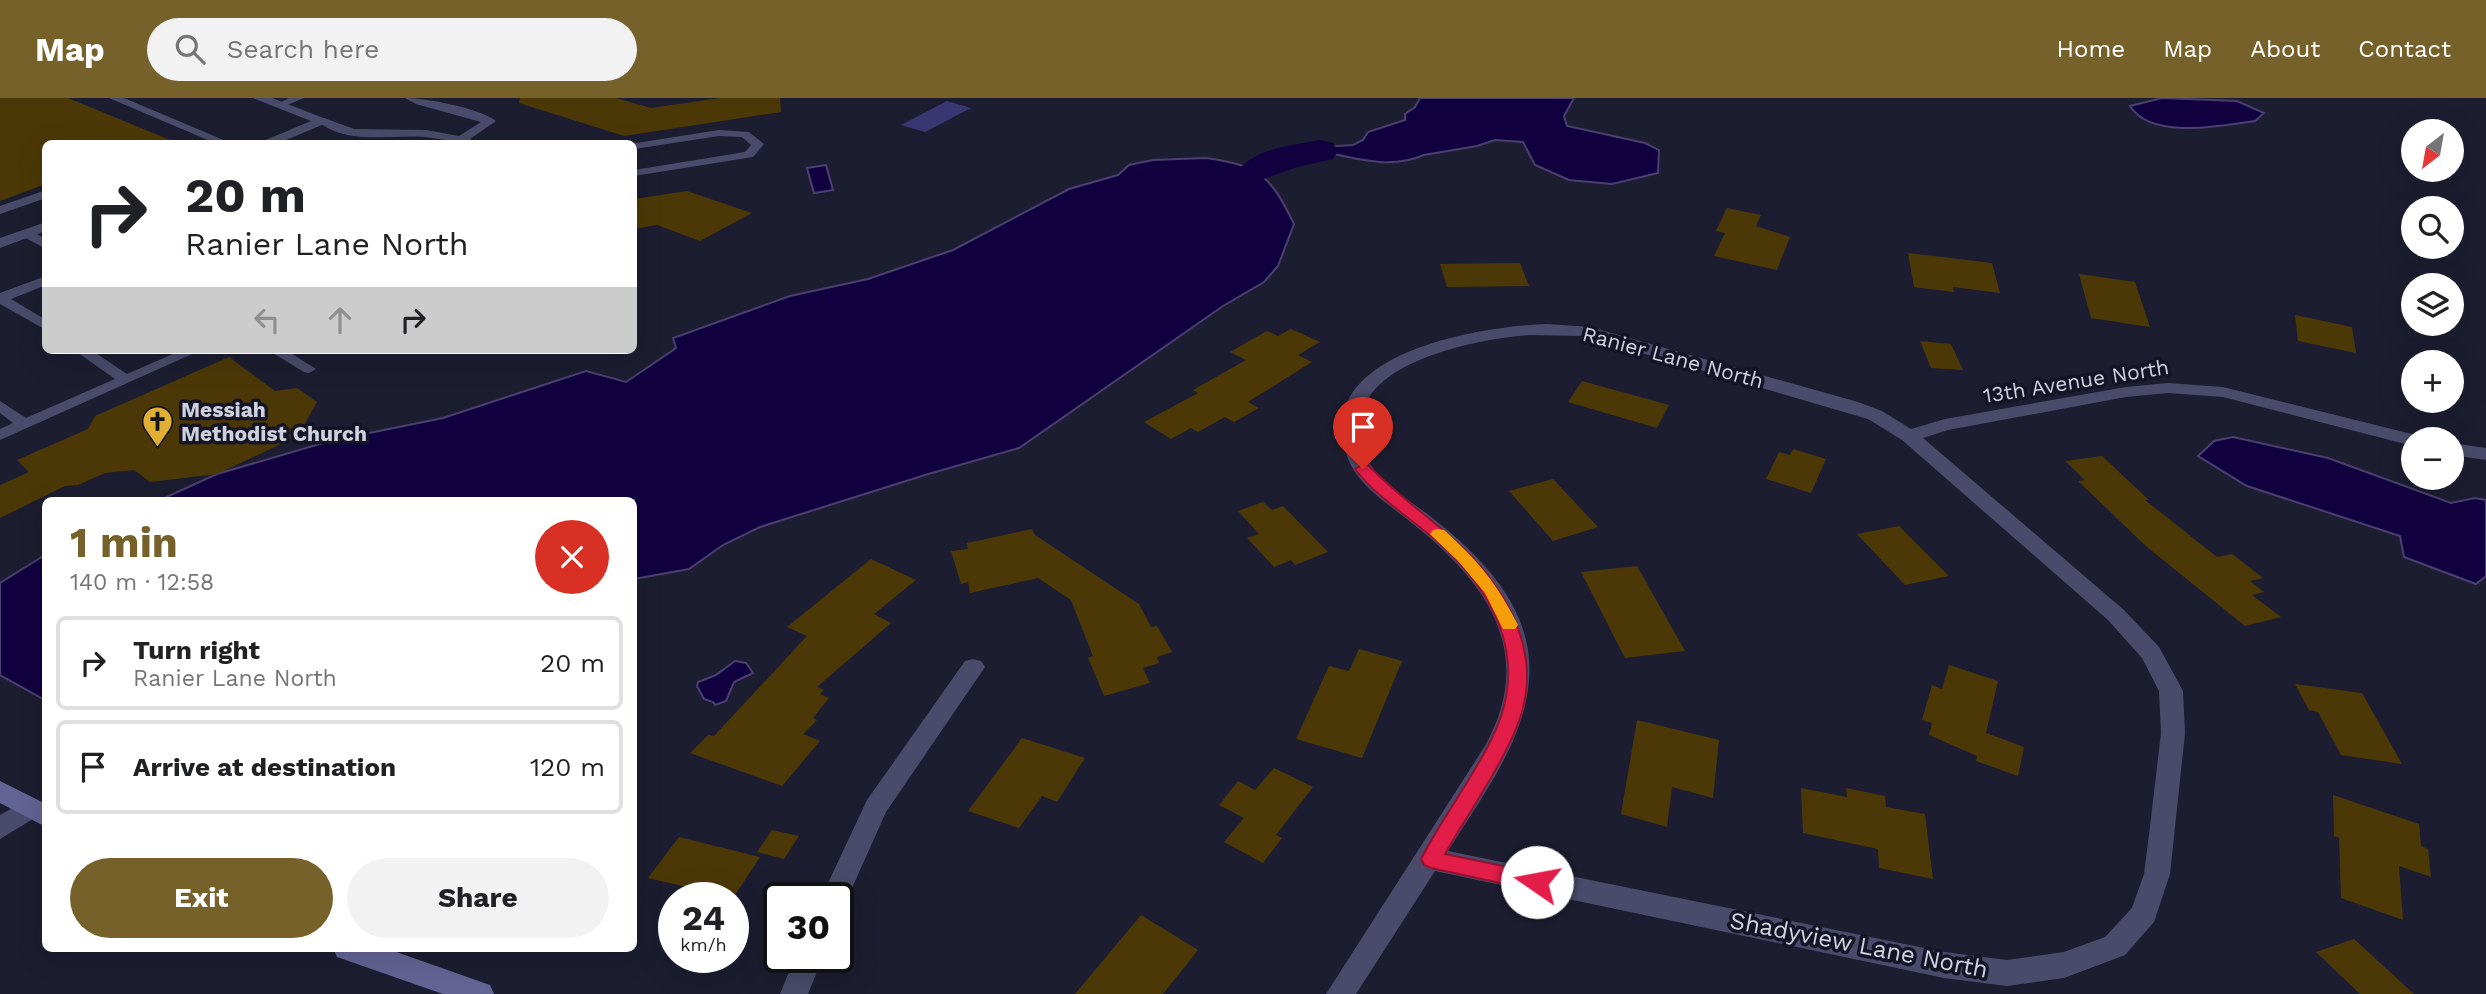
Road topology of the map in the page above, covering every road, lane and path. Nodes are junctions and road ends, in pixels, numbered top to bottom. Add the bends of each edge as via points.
1 (114, 98) edge
2 (260, 98) edge
3 (299, 98) edge
4 (410, 98) edge
5 (280, 105) junction
6 (324, 121) junction
7 (214, 138) junction
8 (209, 140) edge
9 (219, 140) edge
10 (274, 140) edge
11 (451, 140) edge
12 (637, 146) edge
13 (637, 173) edge
14 (42, 195) edge
15 (0, 211) edge
16 (42, 227) edge
17 (27, 233) junction
18 (42, 242) edge
19 (0, 243) edge
20 (42, 282) edge
21 (1, 298) edge
22 (42, 324) edge
23 (87, 354) edge
24 (186, 354) edge
25 (282, 354) edge
26 (309, 369) dead end
27 (126, 380) junction
28 (0, 406) edge
29 (24, 424) junction
30 (0, 435) edge
31 (1909, 436) junction
32 (2401, 437) edge
33 (2464, 451) edge
34 (2486, 454) edge
35 (973, 667) dead end
36 (0, 791) edge
37 (37, 813) edge
38 (0, 828) edge
39 (1431, 859) junction
40 (841, 882) edge
41 (359, 952) edge
42 (803, 973) edge
43 (480, 994) edge
44 (794, 994) edge
45 (1340, 994) edge

1 - 7 lane
2 - 5 street
3 - 5 lane
4 - 11 lane via 490,121
5 - 6 street
6 - 10 street
6 - 11 lane via 338,130
7 - 8 lane
7 - 9 lane
12 - 13 lane via 719,133 745,134 758,144 749,155
14 - 15 lane
16 - 17 street
17 - 18 lane
17 - 19 street
20 - 21 lane
21 - 22 lane
23 - 27 lane
24 - 27 lane
25 - 26 lane
27 - 29 lane
28 - 29 lane
29 - 30 lane
31 - 32 street, 13th Avenue North via 1945,425 2155,387 2223,392
31 - 39 street, Ranier Lane North via 1851,406 1584,331 1510,329 1409,358 1381,373 1360,393 1352,416 1351,442 1363,469 1449,544 1492,590 1508,623 1518,661 1514,707 1500,742
31 - 39 street, Shadyview Lane North via 2116,615 2151,653 2171,691 2173,733 2157,874 2144,914 2115,946 2064,965 2007,973 1944,965
33 - 34 street
35 - 40 street via 876,807
36 - 37 main road
37 - 38 street
39 - 45 street, Ranier Lane North
41 - 43 main road
42 - 44 street

